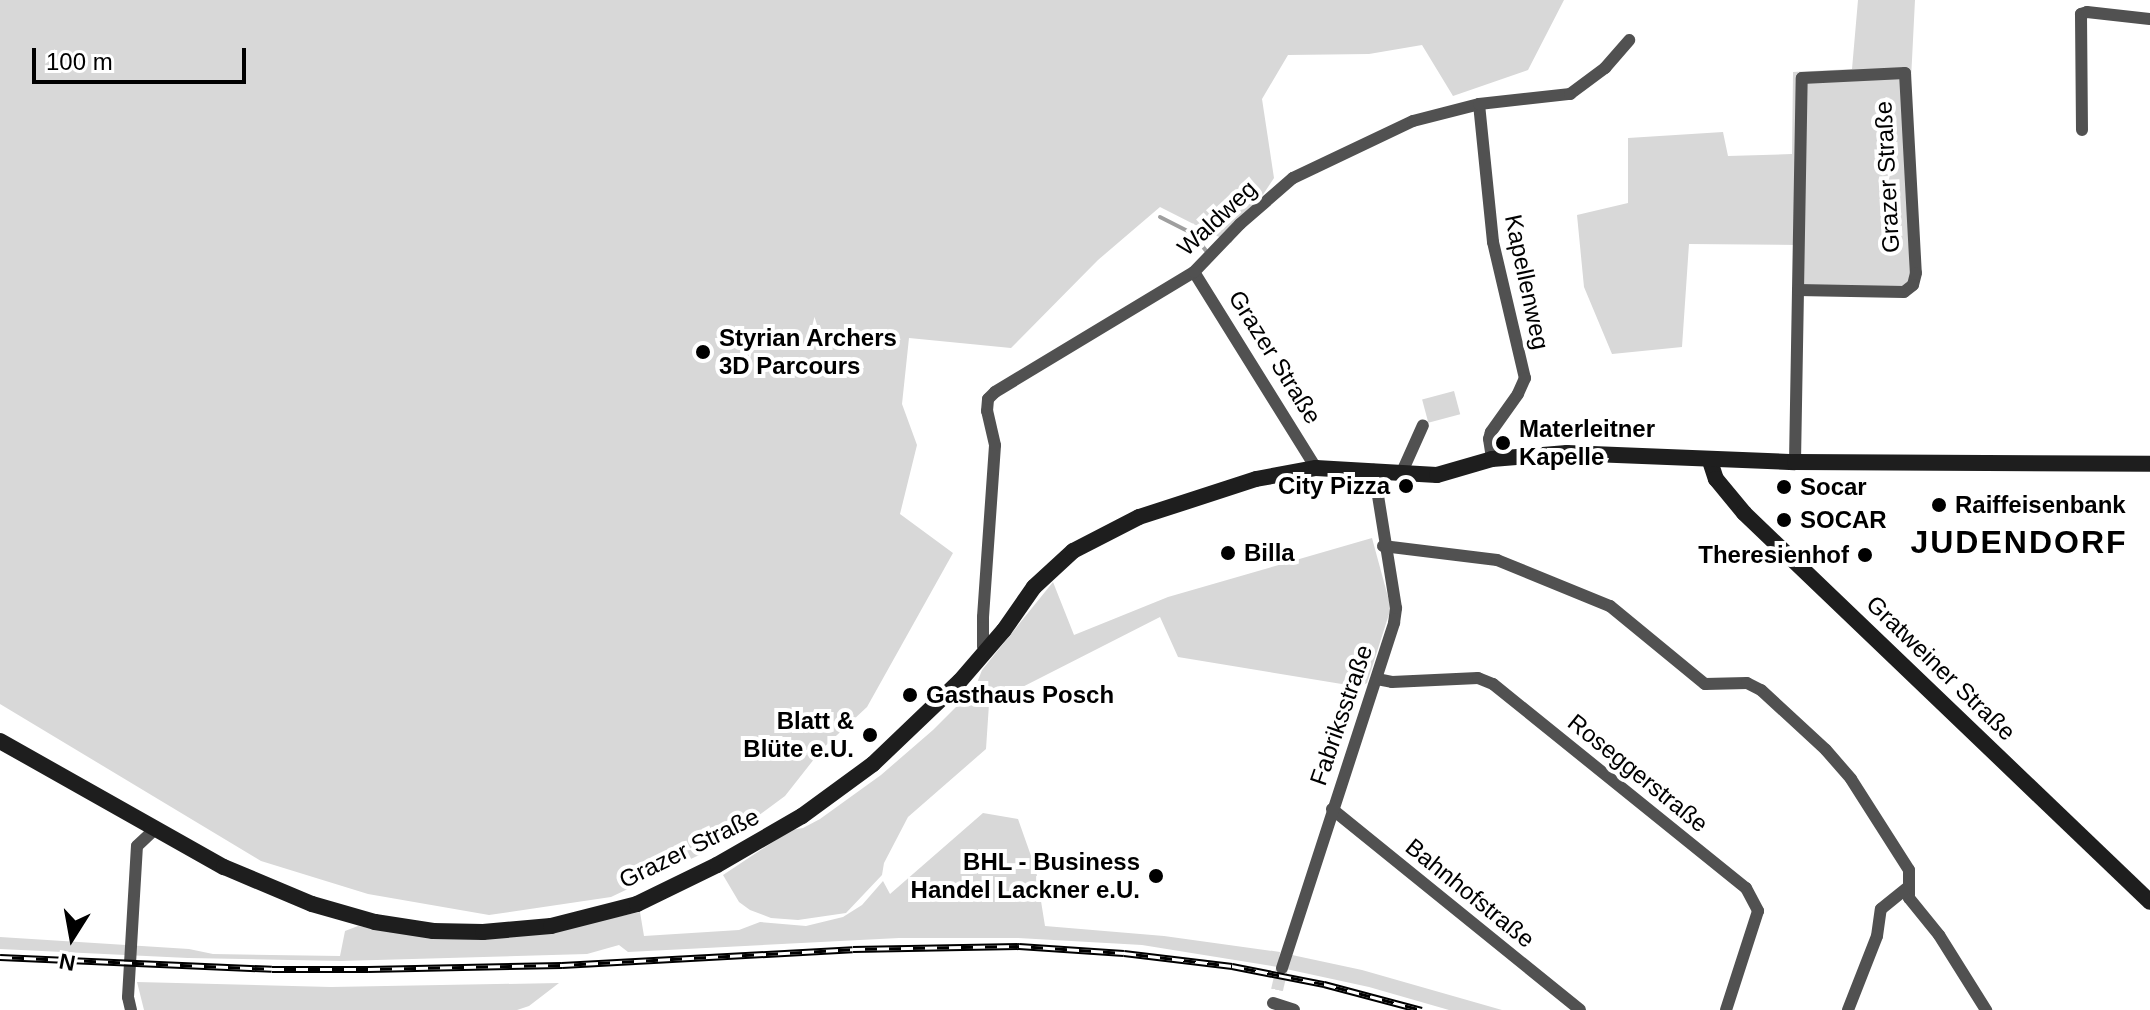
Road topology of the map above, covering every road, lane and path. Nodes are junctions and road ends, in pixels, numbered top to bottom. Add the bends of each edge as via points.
1 (2150, 19) edge
2 (1629, 40) dead end
3 (1479, 104) junction
4 (2082, 130) dead end
5 (1194, 272) junction
6 (1798, 290) junction
7 (1423, 425) dead end
8 (1492, 459) junction
9 (1710, 461) junction
10 (1795, 462) junction
11 (2150, 464) edge
12 (1316, 468) junction
13 (1374, 470) junction
14 (1402, 472) junction
15 (1383, 546) junction
16 (987, 652) junction
17 (1377, 679) junction
18 (0, 741) edge
19 (1332, 809) junction
20 (155, 829) junction
21 (1906, 889) junction
22 (2150, 902) edge
23 (1282, 968) tunnel mouth
24 (1277, 990) tunnel mouth
25 (1272, 1007) edge
26 (131, 1010) edge
27 (1294, 1010) edge
28 (1580, 1010) edge
29 (1726, 1010) edge
30 (1848, 1010) edge
31 (1986, 1010) edge

1 - 4 street via 2081,14
2 - 3 street, Waldweg via 1605,68 1570,94
3 - 5 street, Waldweg via 1413,121 1293,178
3 - 8 street, Kapellenweg via 1493,242 1525,378 1491,432
5 - 12 street, Grazer Straße
5 - 16 street, Waldweg via 988,399 995,445 983,617
6 - 6 street, Grazer Straße via 1802,78 1905,73 1913,285 1904,292
6 - 10 street, Grazer Straße
7 - 14 street
8 - 9 main road, Grazer Straße via 1567,453
8 - 14 main road, Grazer Straße via 1437,475
9 - 10 main road, Grazer Straße
9 - 22 main road, Gratweiner Straße via 1721,486 1744,513
10 - 11 main road, Grazer Straße
12 - 13 main road, Grazer Straße
12 - 16 main road, Grazer Straße via 1215,492 1093,539 1048,572
13 - 14 main road, Grazer Straße
13 - 15 street, Fabriksstraße
15 - 17 street, Fabriksstraße via 1396,608
15 - 21 street via 1497,560 1610,606 1705,684 1747,683 1761,690 1851,779 1909,870
16 - 20 main road, Grazer Straße via 873,764 802,816 637,904 551,926 433,931 375,922 261,884
17 - 19 street, Fabriksstraße
17 - 29 street, Roseggerstraße via 1478,678 1493,684 1746,888 1758,911
18 - 20 main road, Grazer Straße
19 - 23 street, Fabriksstraße
19 - 28 street, Bahnhofstraße
20 - 26 street via 137,846
21 - 30 street via 1881,909 1877,936
21 - 31 street
24 - 25 street
25 - 27 street

